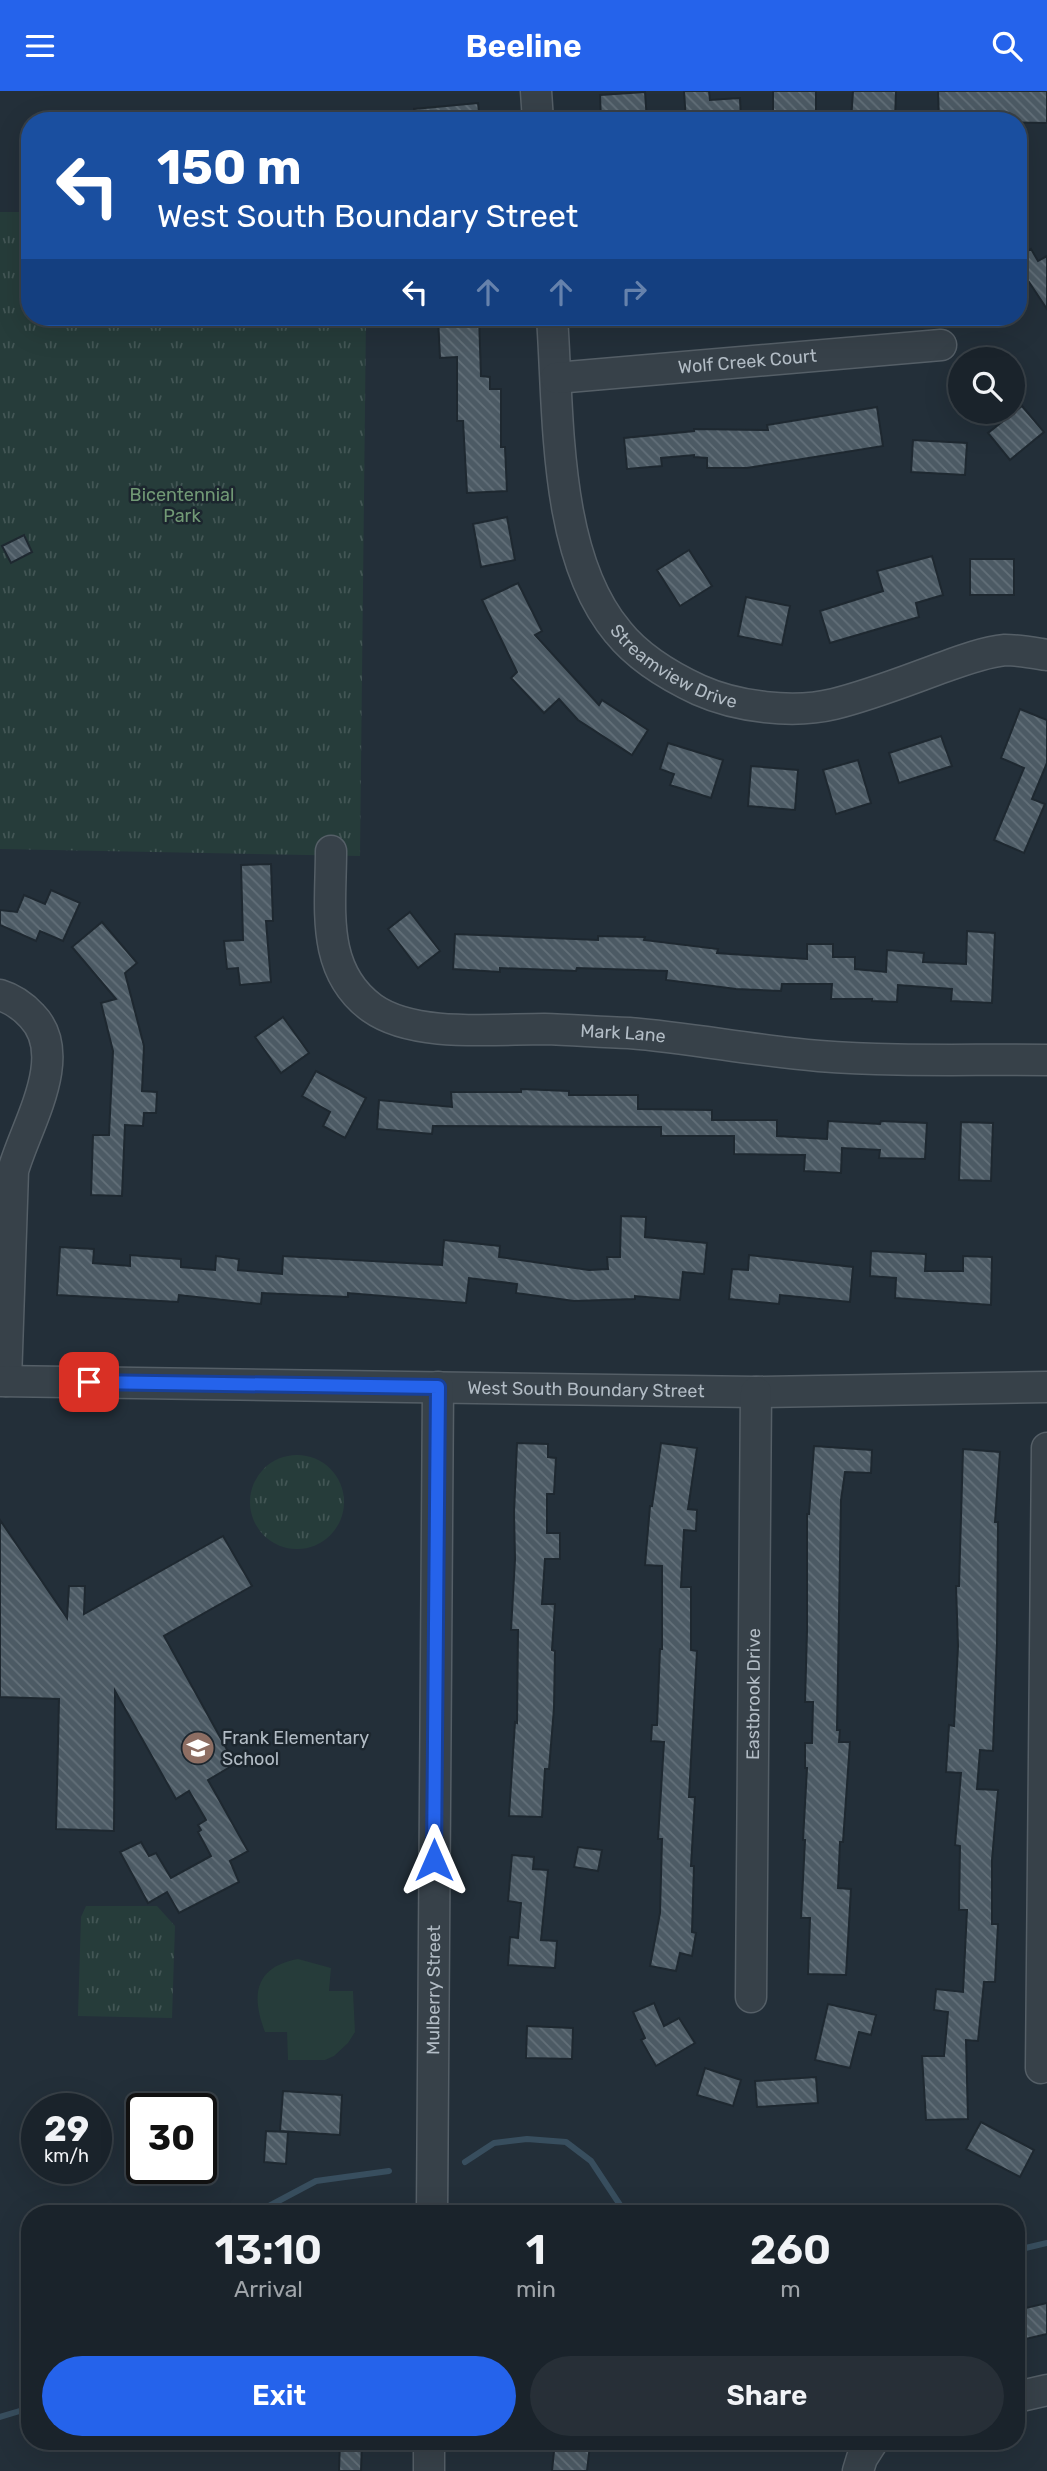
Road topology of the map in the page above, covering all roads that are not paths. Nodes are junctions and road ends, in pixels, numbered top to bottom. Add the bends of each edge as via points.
1 (536, 91) edge
2 (537, 112) edge
3 (553, 326) edge
4 (941, 345) dead end
5 (556, 378) junction
6 (1047, 655) edge
7 (331, 851) dead end
8 (0, 995) edge
9 (1047, 1060) edge
10 (3, 1381) edge
11 (438, 1387) junction
12 (1047, 1387) edge
13 (755, 1392) junction
14 (1047, 1448) edge
15 (751, 1997) dead end
16 (1041, 2068) dead end
17 (432, 2205) edge
18 (1047, 2390) edge
19 (1025, 2395) edge
20 (429, 2450) edge
21 (867, 2450) edge
22 (429, 2471) edge
23 (858, 2471) edge

1 - 2 street
3 - 5 street, Streamview Drive
4 - 5 street, Wolf Creek Court
5 - 6 street, Streamview Drive via 569,521 586,580 618,633 640,654 688,685 744,705 804,708 832,705 1005,650
7 - 9 street, Mark Lane via 336,962 363,999 399,1021 445,1028 633,1034 819,1056
8 - 10 street via 37,1021 48,1051 44,1086 13,1171
10 - 11 street, West South Boundary Street
11 - 13 street, West South Boundary Street
11 - 17 street, Mulberry Street
12 - 13 street, West South Boundary Street
13 - 15 street, Eastbrook Drive
14 - 16 street
18 - 19 street
20 - 22 street
21 - 23 street

